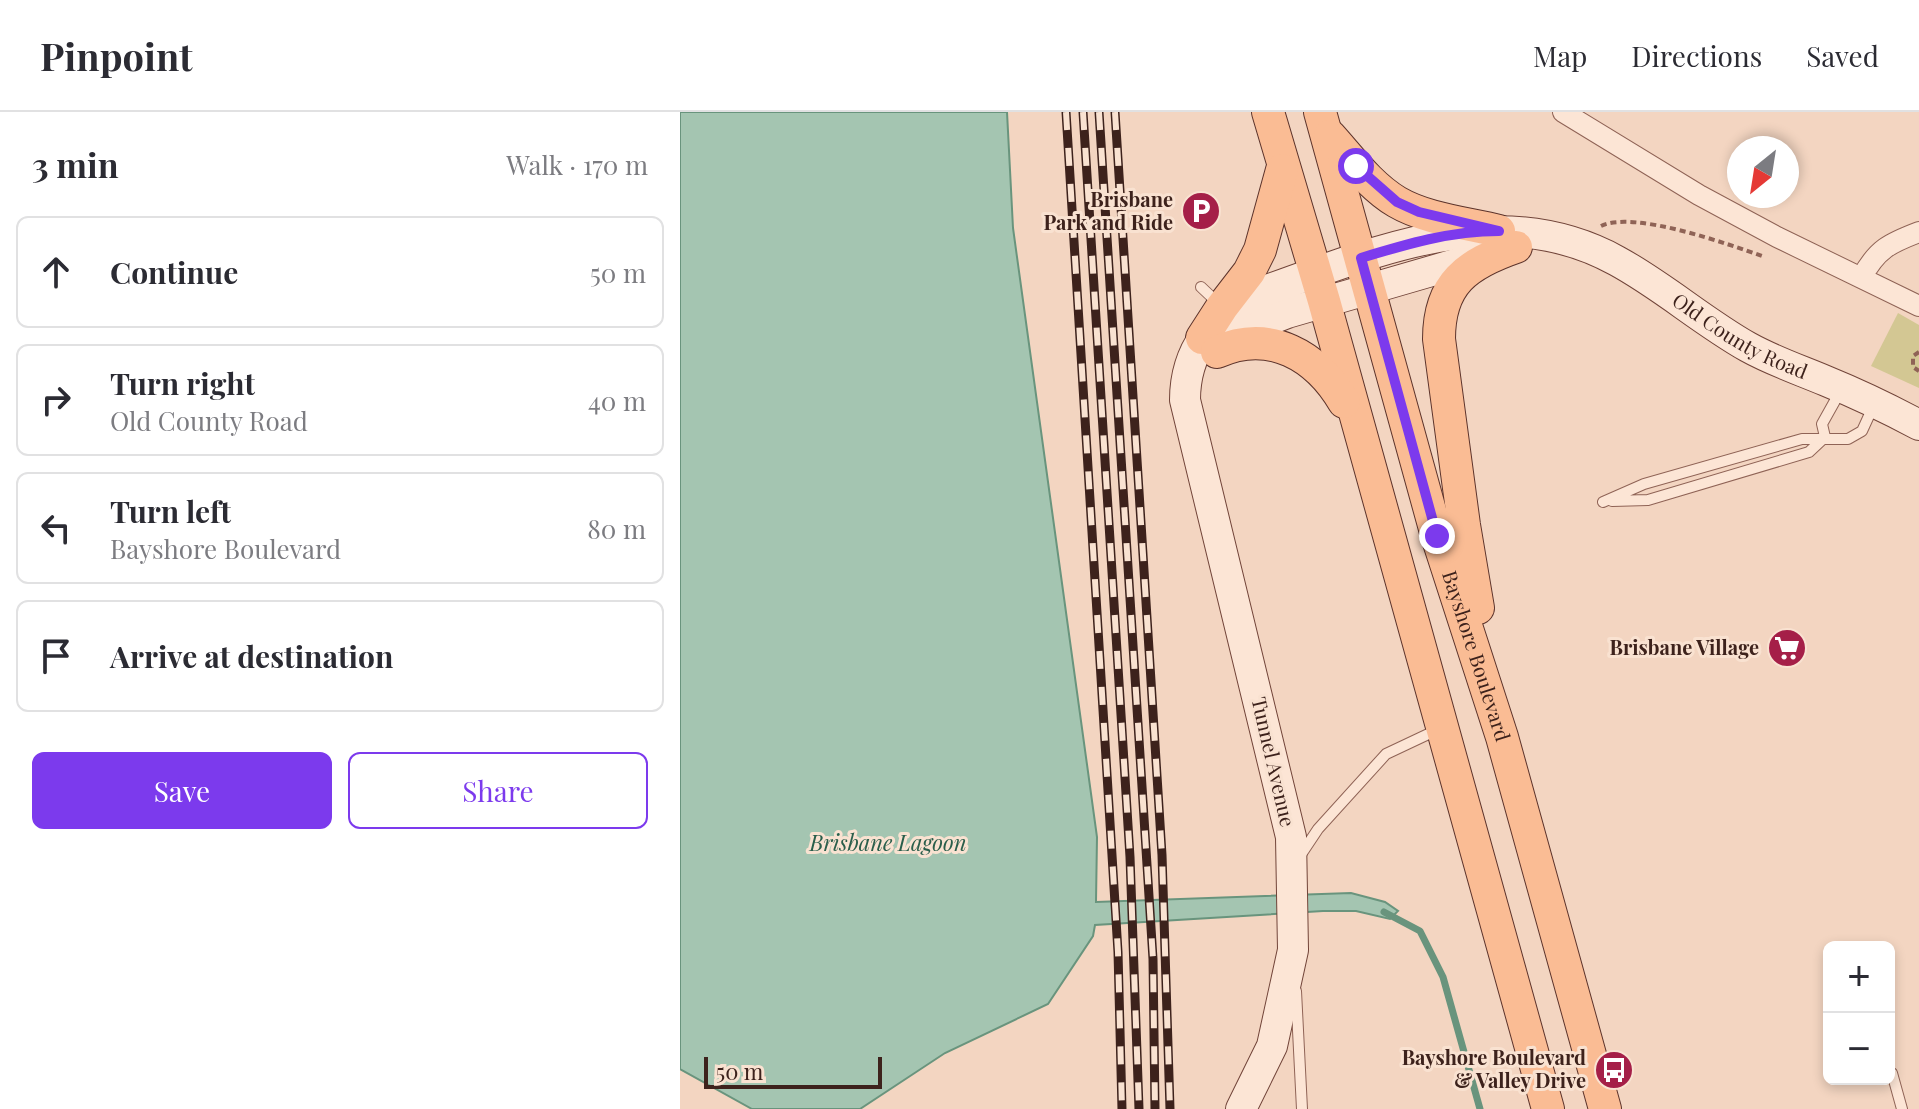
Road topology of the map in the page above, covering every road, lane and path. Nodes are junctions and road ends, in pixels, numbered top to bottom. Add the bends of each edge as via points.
1 (1268, 112) edge
2 (1563, 112) edge
3 (1322, 121) edge
4 (1283, 167) junction
5 (1919, 232) edge
6 (1507, 239) junction
7 (1579, 244) junction
8 (1765, 257) dead end
9 (1365, 273) junction
10 (1862, 277) junction
11 (1320, 287) junction
12 (1919, 306) edge
13 (1209, 345) junction
14 (1919, 352) edge
15 (1919, 371) edge
16 (1842, 388) junction
17 (1875, 402) junction
18 (1919, 425) edge
19 (1359, 427) junction
20 (1825, 437) junction
21 (1441, 728) junction
22 (1502, 737) junction
23 (1895, 1084) edge
24 (1241, 1109) edge
25 (1302, 1109) edge
26 (1548, 1109) edge
27 (1605, 1109) edge
28 (1902, 1109) edge

1 - 4 main road
2 - 10 street via 1712,202
3 - 6 main road via 1397,202
3 - 9 main road, Bayshore Boulevard
4 - 11 main road
4 - 13 main road via 1249,272 1211,297
5 - 10 street via 1880,250
6 - 7 street
6 - 9 street
6 - 22 main road via 1455,281 1439,317 1464,525
7 - 8 path via 1607,223 1635,222 1701,234
7 - 16 street, Old County Road via 1637,273 1751,349
9 - 11 street
9 - 22 main road, Bayshore Boulevard via 1437,536
10 - 12 street
11 - 13 street, Tunnel Avenue
11 - 19 main road
13 - 19 main road via 1250,343 1288,349 1306,358 1323,371
13 - 24 street, Tunnel Avenue via 1190,413 1291,837 1293,950 1272,1046
14 - 15 path via 1913,356 1913,367
16 - 17 street, Old County Road
16 - 20 lane via 1822,424
17 - 18 street, Old County Road
17 - 20 lane via 1862,431 1848,439
19 - 21 main road
20 - 20 lane via 1644,484 1603,502 1648,500 1809,452
21 - 25 lane via 1386,754 1318,829 1296,862
21 - 26 main road
22 - 27 main road, Bayshore Boulevard
23 - 28 lane

